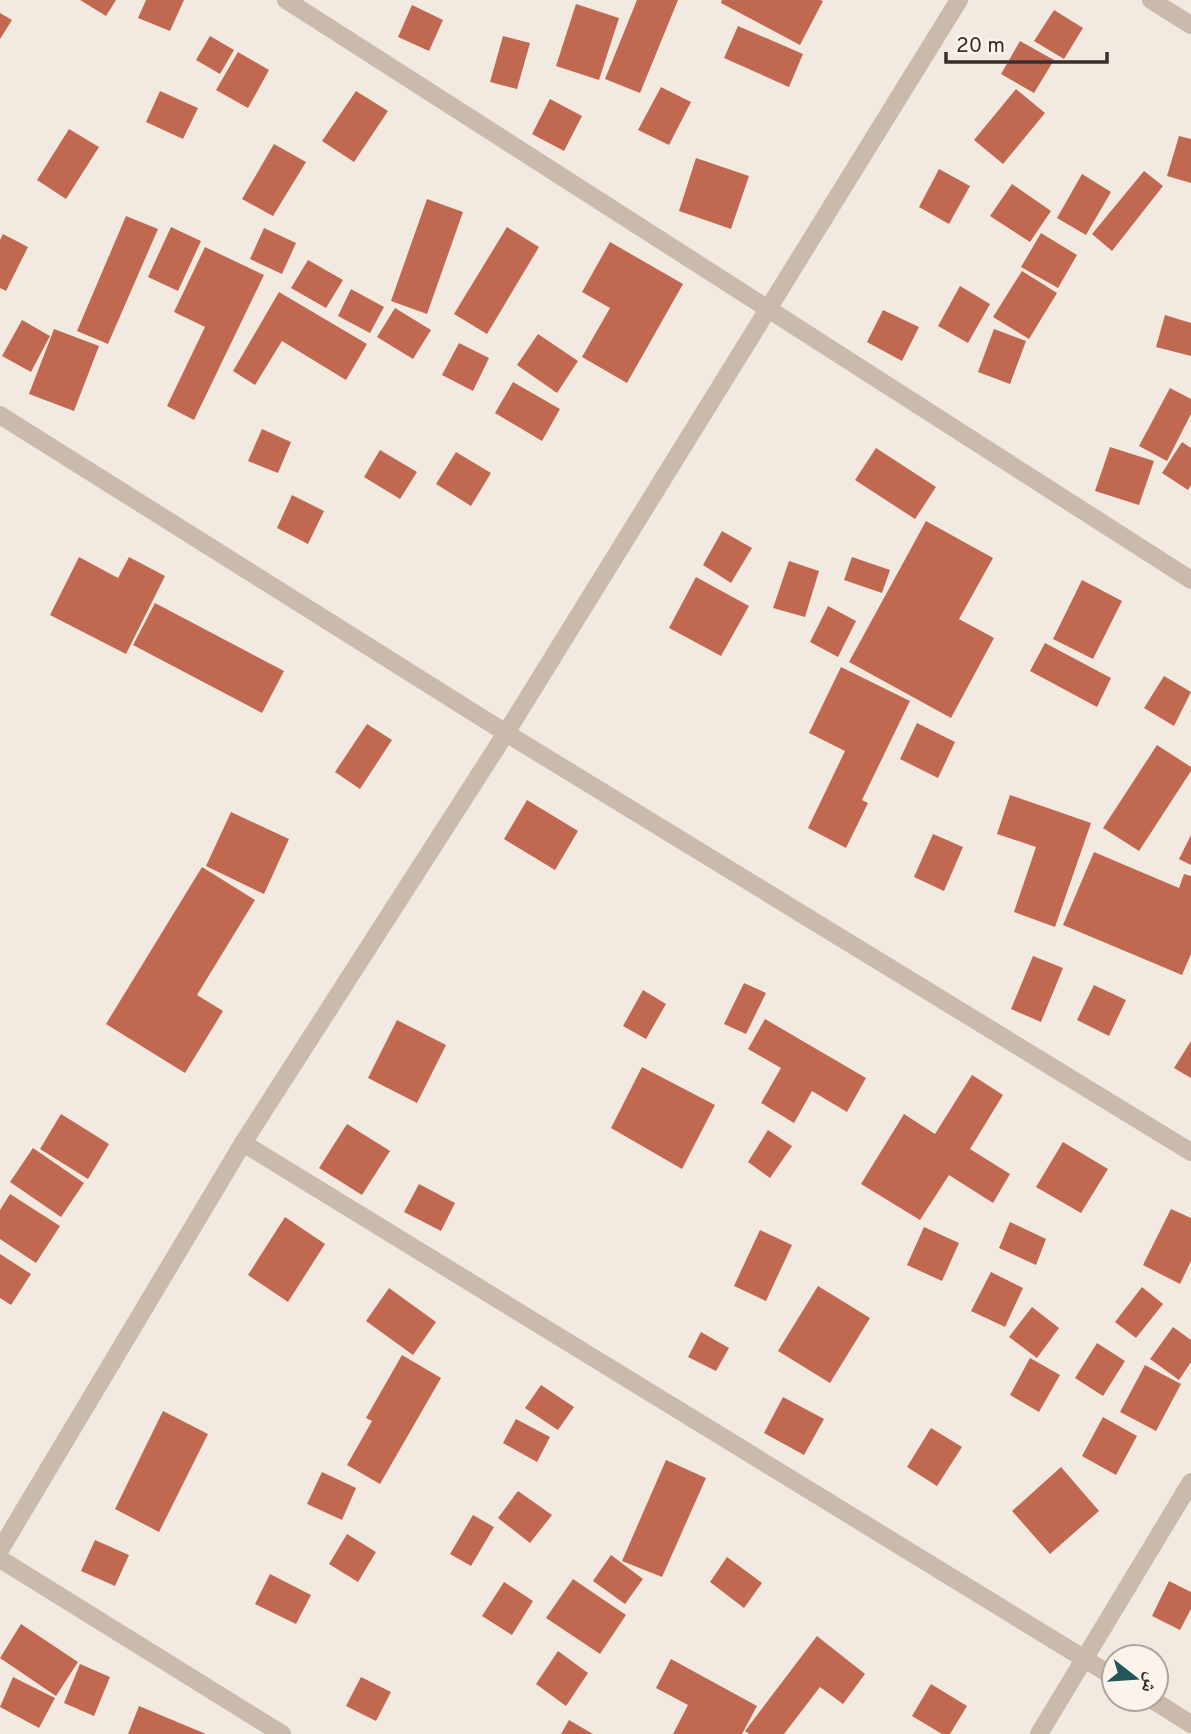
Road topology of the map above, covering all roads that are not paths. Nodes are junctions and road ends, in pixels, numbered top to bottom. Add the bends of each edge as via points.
1 (286, 0) edge
2 (959, 0) edge
3 (1151, 0) edge
4 (1191, 25) edge
5 (769, 307) junction
6 (0, 415) edge
7 (1191, 580) edge
8 (506, 733) junction
9 (243, 1143) junction
10 (1191, 1152) edge
11 (1191, 1482) edge
12 (0, 1550) edge
13 (0, 1559) edge
14 (1087, 1660) junction
15 (1100, 1668) edge
16 (1170, 1711) edge
17 (1191, 1724) edge
18 (282, 1734) edge
19 (1039, 1734) edge

1 - 5 street
2 - 5 street
3 - 4 street
5 - 7 street
5 - 8 street
6 - 8 street
8 - 9 street
8 - 10 street
9 - 12 street
9 - 14 street
11 - 14 street
13 - 18 street
14 - 15 street
14 - 19 street
16 - 17 street

